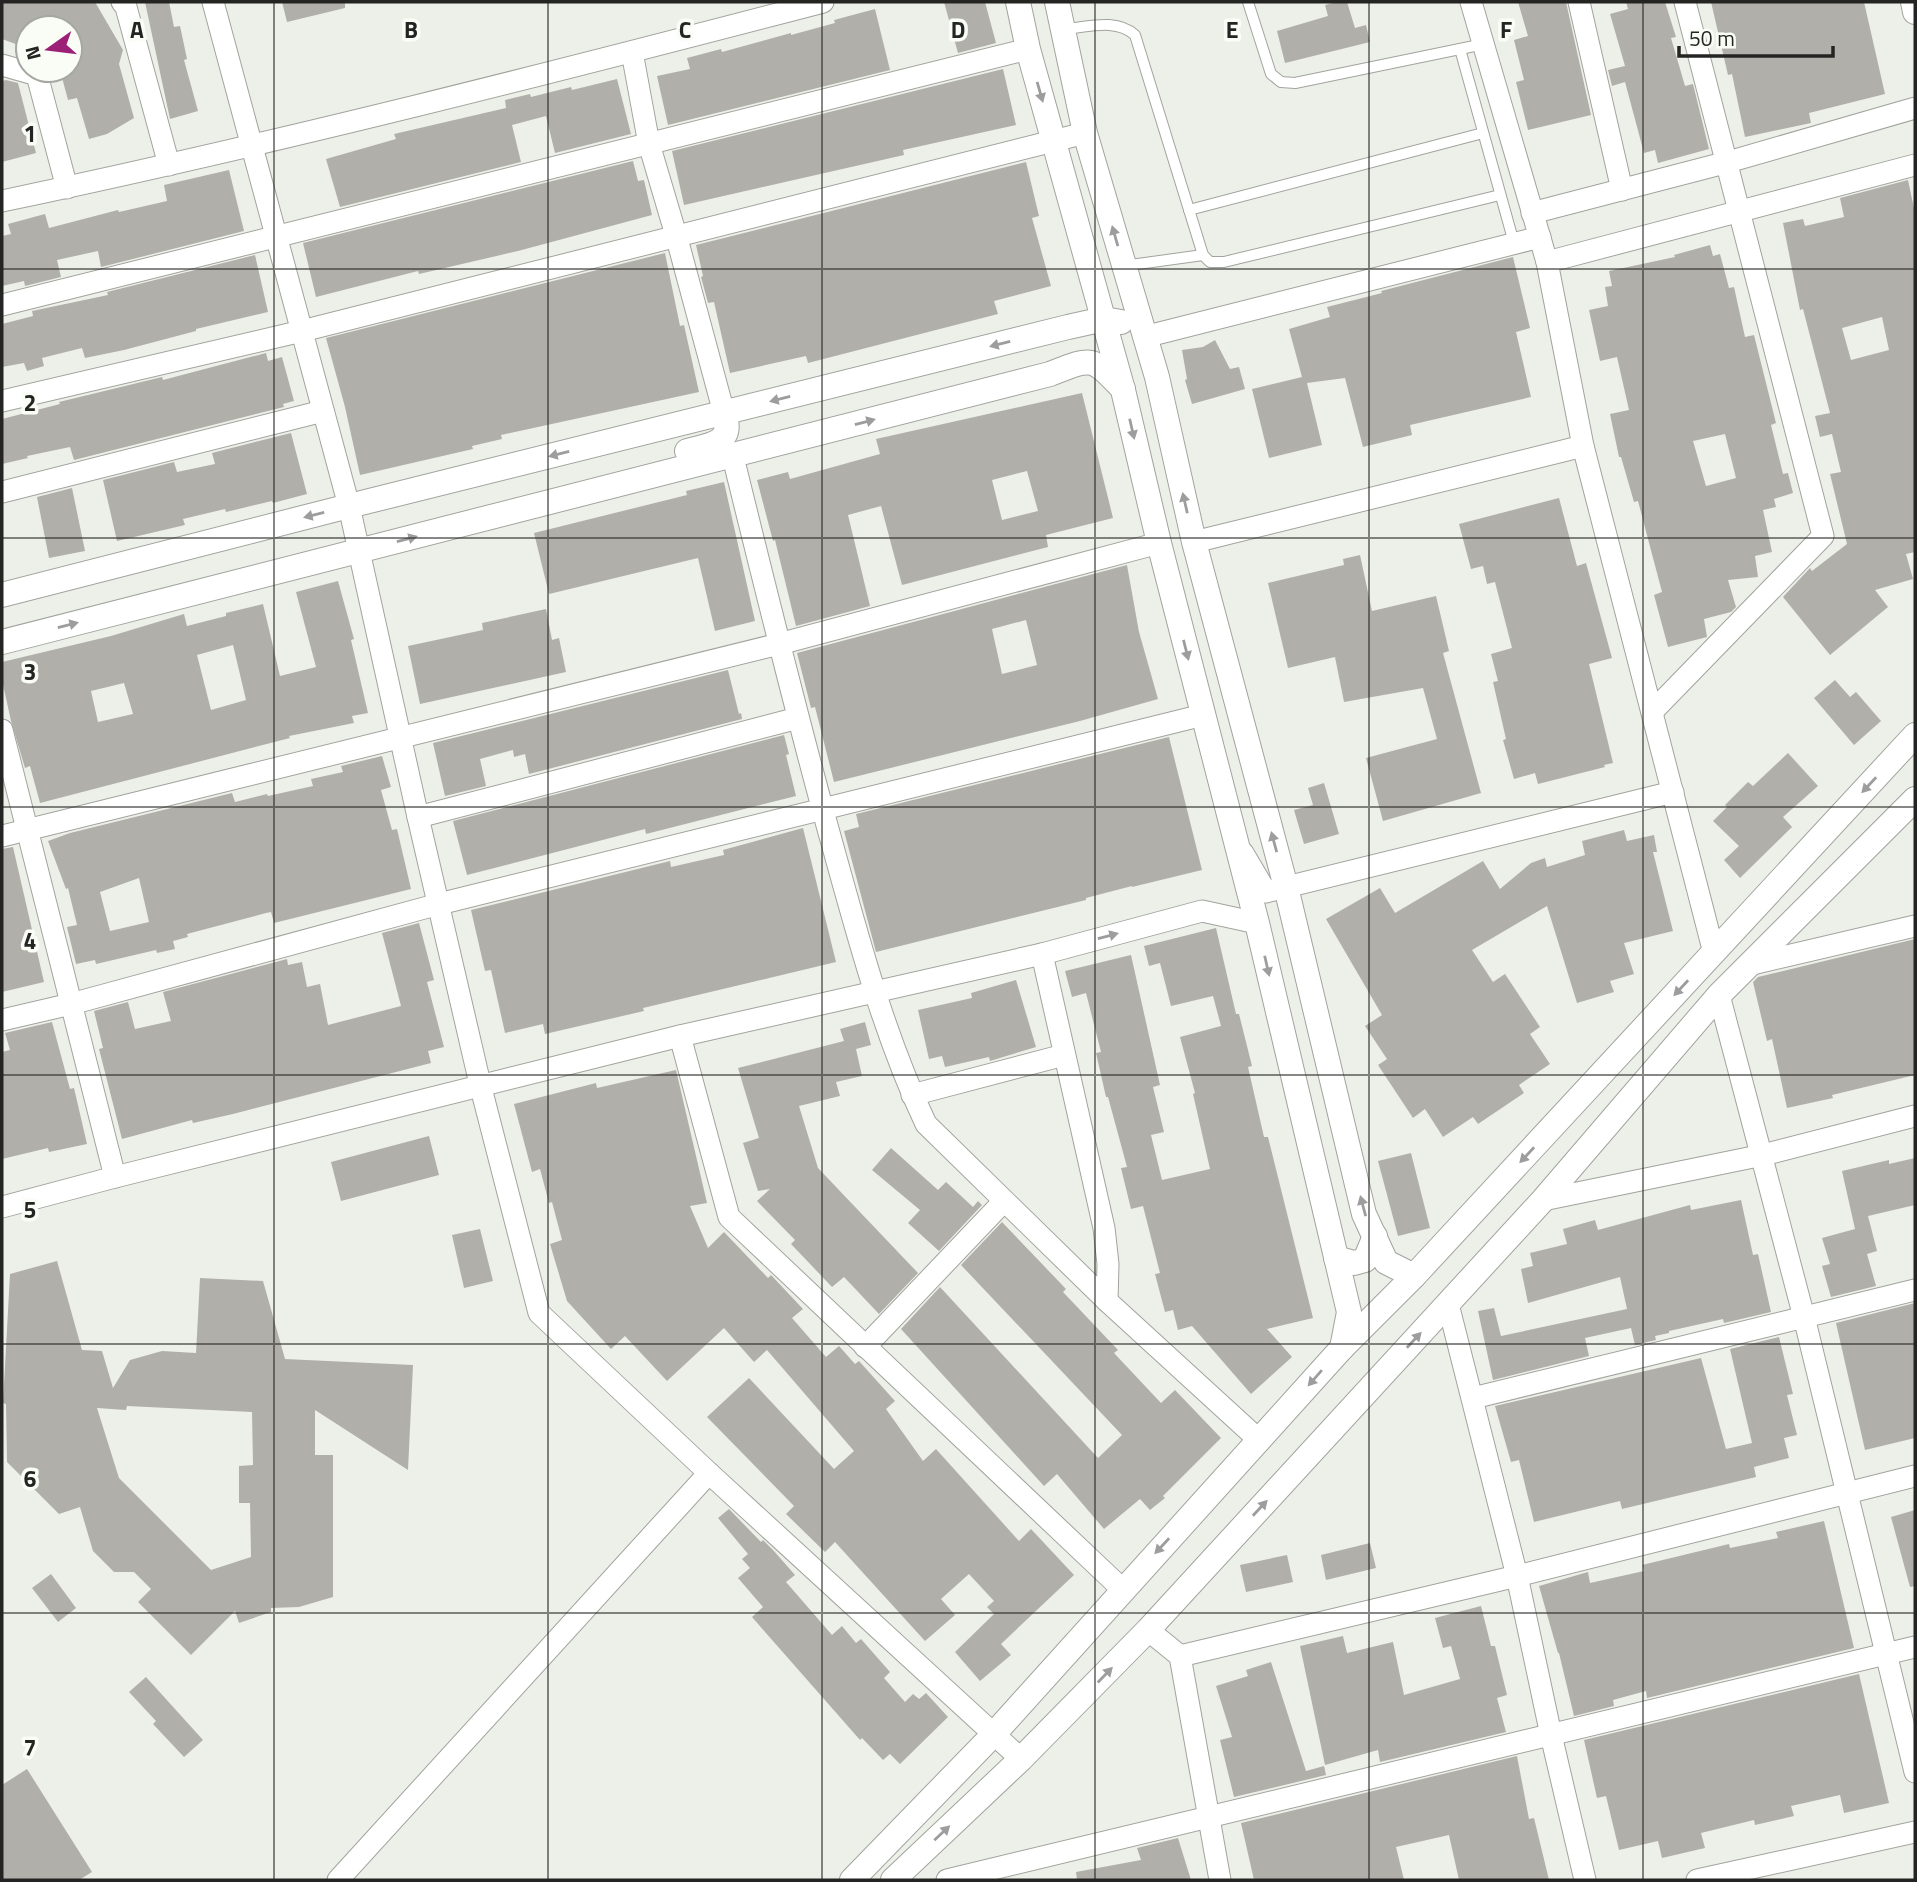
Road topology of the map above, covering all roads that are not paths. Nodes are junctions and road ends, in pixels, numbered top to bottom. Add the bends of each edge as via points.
1 (122, 2) edge
2 (213, 2) edge
3 (823, 2) edge
4 (1018, 2) edge
5 (1057, 2) edge
6 (1248, 2) edge
7 (1471, 2) edge
8 (1579, 2) edge
9 (1685, 2) edge
10 (1913, 2) edge
11 (1915, 12) edge
12 (1064, 29) junction
13 (1483, 44) junction
14 (1028, 49) junction
15 (1460, 49) junction
16 (632, 52) junction
17 (2, 65) edge
18 (1915, 108) edge
19 (1085, 133) junction
20 (1483, 133) junction
21 (1055, 142) junction
22 (649, 144) junction
23 (253, 146) junction
24 (1728, 162) junction
25 (169, 165) junction
26 (1915, 165) edge
27 (67, 187) junction
28 (1622, 190) junction
29 (1500, 195) junction
30 (2, 201) edge
31 (1189, 210) junction
32 (1740, 212) junction
33 (1532, 214) junction
34 (676, 235) junction
35 (275, 236) junction
36 (1540, 237) junction
37 (1514, 243) junction
38 (1203, 255) junction
39 (1547, 262) junction
40 (1123, 266) junction
41 (2, 305) edge
42 (1104, 319) junction
43 (302, 331) junction
44 (1039, 334) junction
45 (1144, 337) junction
46 (1050, 373) junction
47 (1157, 377) junction
48 (1123, 390) junction
49 (2, 401) edge
50 (323, 411) junction
51 (724, 413) junction
52 (1583, 446) junction
53 (733, 457) junction
54 (625, 483) junction
55 (2, 492) edge
56 (349, 506) junction
57 (1158, 542) junction
58 (1194, 542) junction
59 (360, 552) junction
60 (2, 595) edge
61 (2, 642) edge
62 (779, 644) junction
63 (1652, 712) junction
64 (1203, 715) junction
65 (798, 719) junction
66 (2, 730) edge
67 (1915, 734) edge
68 (399, 737) junction
69 (1672, 792) junction
70 (1915, 799) edge
71 (823, 809) junction
72 (418, 817) junction
73 (26, 830) junction
74 (2, 836) edge
75 (1236, 843) junction
76 (1286, 887) junction
77 (439, 904) junction
78 (1257, 923) junction
79 (1915, 926) edge
80 (1714, 953) junction
81 (1042, 954) junction
82 (1748, 965) junction
83 (873, 992) junction
84 (1719, 995) junction
85 (71, 1004) junction
86 (2, 1020) edge
87 (680, 1037) junction
88 (1065, 1055) junction
89 (481, 1088) junction
90 (912, 1096) junction
91 (1915, 1116) edge
92 (1763, 1155) junction
93 (115, 1177) junction
94 (1543, 1199) junction
95 (1004, 1201) junction
96 (2, 1208) edge
97 (1374, 1236) junction
98 (1336, 1258) junction
99 (1414, 1276) junction
100 (1915, 1290) edge
101 (1107, 1301) junction
102 (1448, 1304) junction
103 (1804, 1317) junction
104 (865, 1347) junction
105 (1342, 1348) junction
106 (1473, 1398) junction
107 (1260, 1441) junction
108 (709, 1473) junction
109 (1915, 1476) edge
110 (1846, 1492) junction
111 (1517, 1576) junction
112 (1122, 1590) junction
113 (1148, 1630) junction
114 (1915, 1647) edge
115 (1885, 1654) junction
116 (1180, 1657) junction
117 (993, 1735) junction
118 (1551, 1735) junction
119 (1021, 1759) junction
120 (1915, 1772) edge
121 (1207, 1817) junction
122 (1915, 1832) edge
123 (338, 1880) edge
124 (852, 1880) edge
125 (892, 1880) edge
126 (947, 1880) edge
127 (1220, 1880) edge
128 (1585, 1880) edge
129 (1697, 1880) edge

1 - 25 street via 127,6
2 - 23 street
3 - 16 street
4 - 14 street
5 - 12 street
6 - 15 lane via 1271,74 1281,82 1295,83
7 - 13 street
8 - 28 street
9 - 24 street
10 - 11 street
12 - 19 street
12 - 31 lane via 1112,24 1135,35
13 - 15 lane
13 - 33 street
14 -> 21 street
14 - 22 street
15 - 20 lane
16 - 22 street
16 - 23 street
17 - 27 street via 37,75
18 - 24 street
19 - 21 street
40 -> 19 street
20 - 29 lane
20 - 31 lane
21 - 34 street
21 - 42 street
22 - 34 street
22 - 35 street
23 - 25 street
23 - 35 street
24 - 28 street
24 - 32 street
25 - 27 street
26 - 32 street
27 - 30 street
28 - 33 street
29 - 37 lane
29 - 38 lane via 1224,262 1210,262
31 - 38 lane
32 - 39 street
32 - 63 street via 1823,536
33 - 36 street
34 - 43 street
34 - 51 street
35 - 41 street
35 - 43 street
36 - 37 street
36 - 39 street
37 - 45 street
38 - 40 lane
39 - 52 street
40 - 45 street
42 - 44 street
42 - 47 street via 1123,322
42 - 48 street
43 - 49 street
43 - 50 street
44 - 46 street via 1052,344 1055,361
44 -> 51 street
45 - 47 street
46 - 48 street via 1083,361 1097,363
53 -> 46 street
58 -> 47 street
48 -> 57 street
50 - 55 street
50 - 56 street
51 - 54 street via 729,425 717,443 666,456
51 -> 56 street
52 - 58 street
52 - 63 street
53 - 54 street
53 - 62 street
59 -> 54 street
56 - 59 street
56 -> 60 street
57 - 62 street
57 -> 64 street
76 -> 58 street
61 -> 59 street
59 - 68 street
62 - 65 street
62 - 68 street
63 - 69 street
64 - 71 street
64 - 75 street
65 - 71 street
65 - 72 street
66 - 73 street
67 -> 80 street
68 - 72 street
68 - 73 street
69 - 76 street
69 - 80 street
70 - 82 street
71 - 77 street
71 - 83 street
72 - 77 street
73 - 74 street
73 - 85 street
75 - 76 street via 1266,892
75 - 78 street
97 -> 76 street via 1364,1214
77 - 85 street
77 - 89 street
81 -> 78 street via 1202,911
78 -> 98 street
79 - 82 street
80 -> 99 street
81 - 83 street
81 - 88 street
82 - 84 street
83 - 87 street
83 - 90 street
84 - 92 street
84 - 94 street
85 - 86 street
85 - 93 street
87 - 89 street
87 - 104 street via 729,1217
88 - 90 street
88 - 101 street via 1104,1228
89 - 93 street
89 - 108 street via 540,1313
90 - 95 street via 926,1124
91 - 92 street
92 - 94 street
92 - 103 street
93 - 96 street
94 - 102 street
95 - 101 street
95 - 104 street
97 - 98 street via 1365,1260 1354,1263
97 - 99 street via 1385,1262
98 - 105 street via 1349,1312
99 - 105 street
100 - 103 street
101 - 107 street
102 - 106 street
113 -> 102 street
103 - 106 street
103 - 110 street
104 - 112 street
105 -> 107 street
106 - 111 street
107 -> 112 street
108 - 117 street
108 - 123 street
109 - 110 street
110 - 111 street
110 - 115 street
111 - 116 street
111 - 118 street
112 - 117 street
113 - 116 street
119 -> 113 street
114 - 115 street
115 - 118 street
115 - 120 street
116 - 121 street
117 - 119 street
117 - 124 street
118 - 121 street
118 - 128 street
125 -> 119 street
121 - 126 street
121 - 127 street
122 - 129 street

